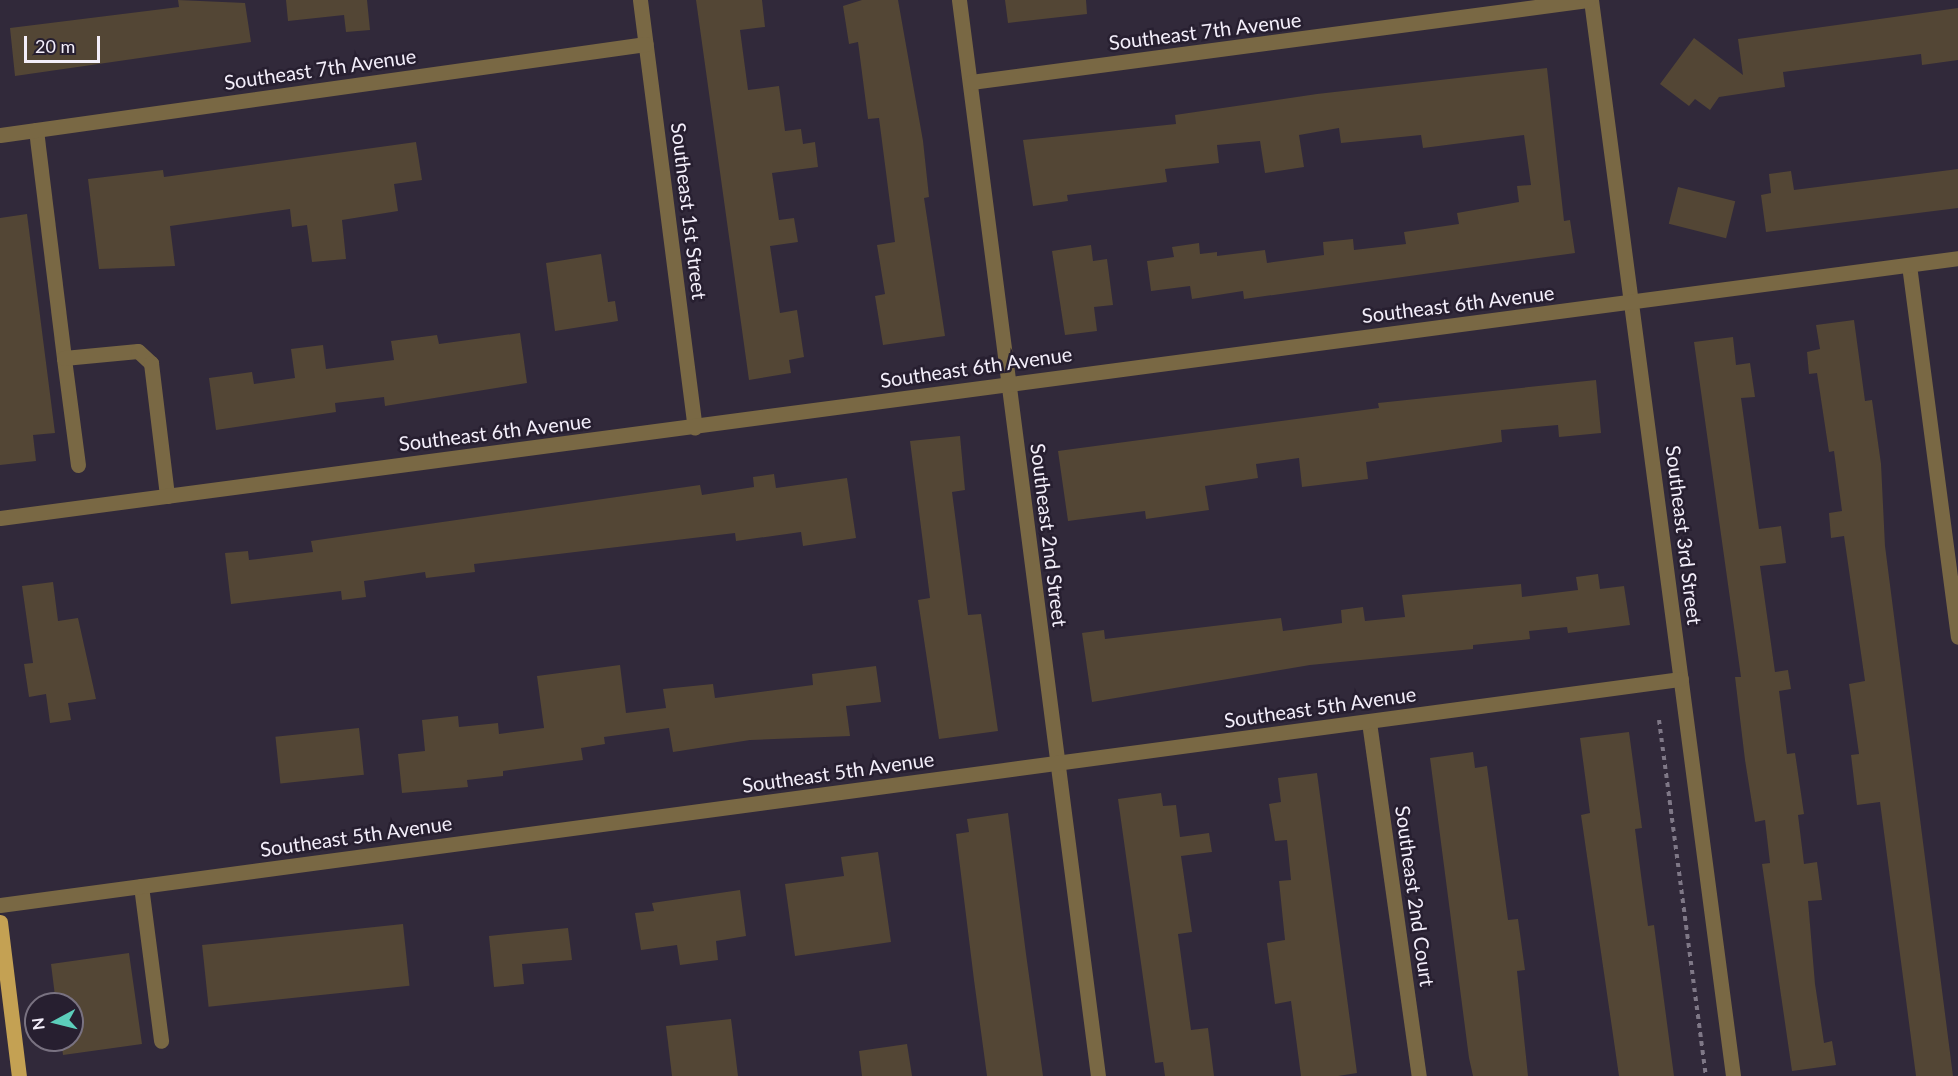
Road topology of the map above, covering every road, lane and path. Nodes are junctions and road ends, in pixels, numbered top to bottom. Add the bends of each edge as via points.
1 (640, 0) edge
2 (959, 0) edge
3 (1589, 0) edge
4 (646, 44) junction
5 (971, 82) junction
6 (36, 130) junction
7 (0, 135) edge
8 (1958, 258) edge
9 (1909, 265) junction
10 (1633, 302) junction
11 (64, 358) junction
12 (1009, 384) junction
13 (695, 427) junction
14 (78, 465) dead end
15 (167, 496) junction
16 (0, 518) edge
17 (1958, 637) edge
18 (1681, 679) junction
19 (1659, 720) dead end
20 (1370, 722) junction
21 (1058, 763) junction
22 (141, 886) junction
23 (0, 905) edge
24 (0, 922) edge
25 (161, 1041) dead end
26 (20, 1076) edge
27 (1098, 1076) edge
28 (1419, 1076) edge
29 (1706, 1076) edge
30 (1733, 1076) edge

1 - 4 street, Southeast 1st Street
2 - 5 street, Southeast 2nd Street
3 - 5 street, Southeast 7th Avenue
3 - 10 street, Southeast 3rd Street
4 - 6 street, Southeast 7th Avenue
4 - 13 street, Southeast 1st Street
5 - 12 street, Southeast 2nd Street
6 - 7 street, Southeast 7th Avenue
6 - 11 street
8 - 9 street, Southeast 6th Avenue
9 - 10 street, Southeast 6th Avenue
9 - 17 street
10 - 12 street, Southeast 6th Avenue
10 - 18 street, Southeast 3rd Street
11 - 14 street
11 - 15 street via 129,350 144,354 151,363
12 - 13 street, Southeast 6th Avenue
12 - 21 street, Southeast 2nd Street
13 - 15 street, Southeast 6th Avenue
15 - 16 street, Southeast 6th Avenue
18 - 20 street, Southeast 5th Avenue
18 - 30 street, Southeast 3rd Street
19 - 29 path
20 - 21 street, Southeast 5th Avenue
20 - 28 street, Southeast 2nd Court
21 - 22 street, Southeast 5th Avenue
21 - 27 street, Southeast 2nd Street
22 - 23 street, Southeast 5th Avenue
22 - 25 street
24 - 26 main road

